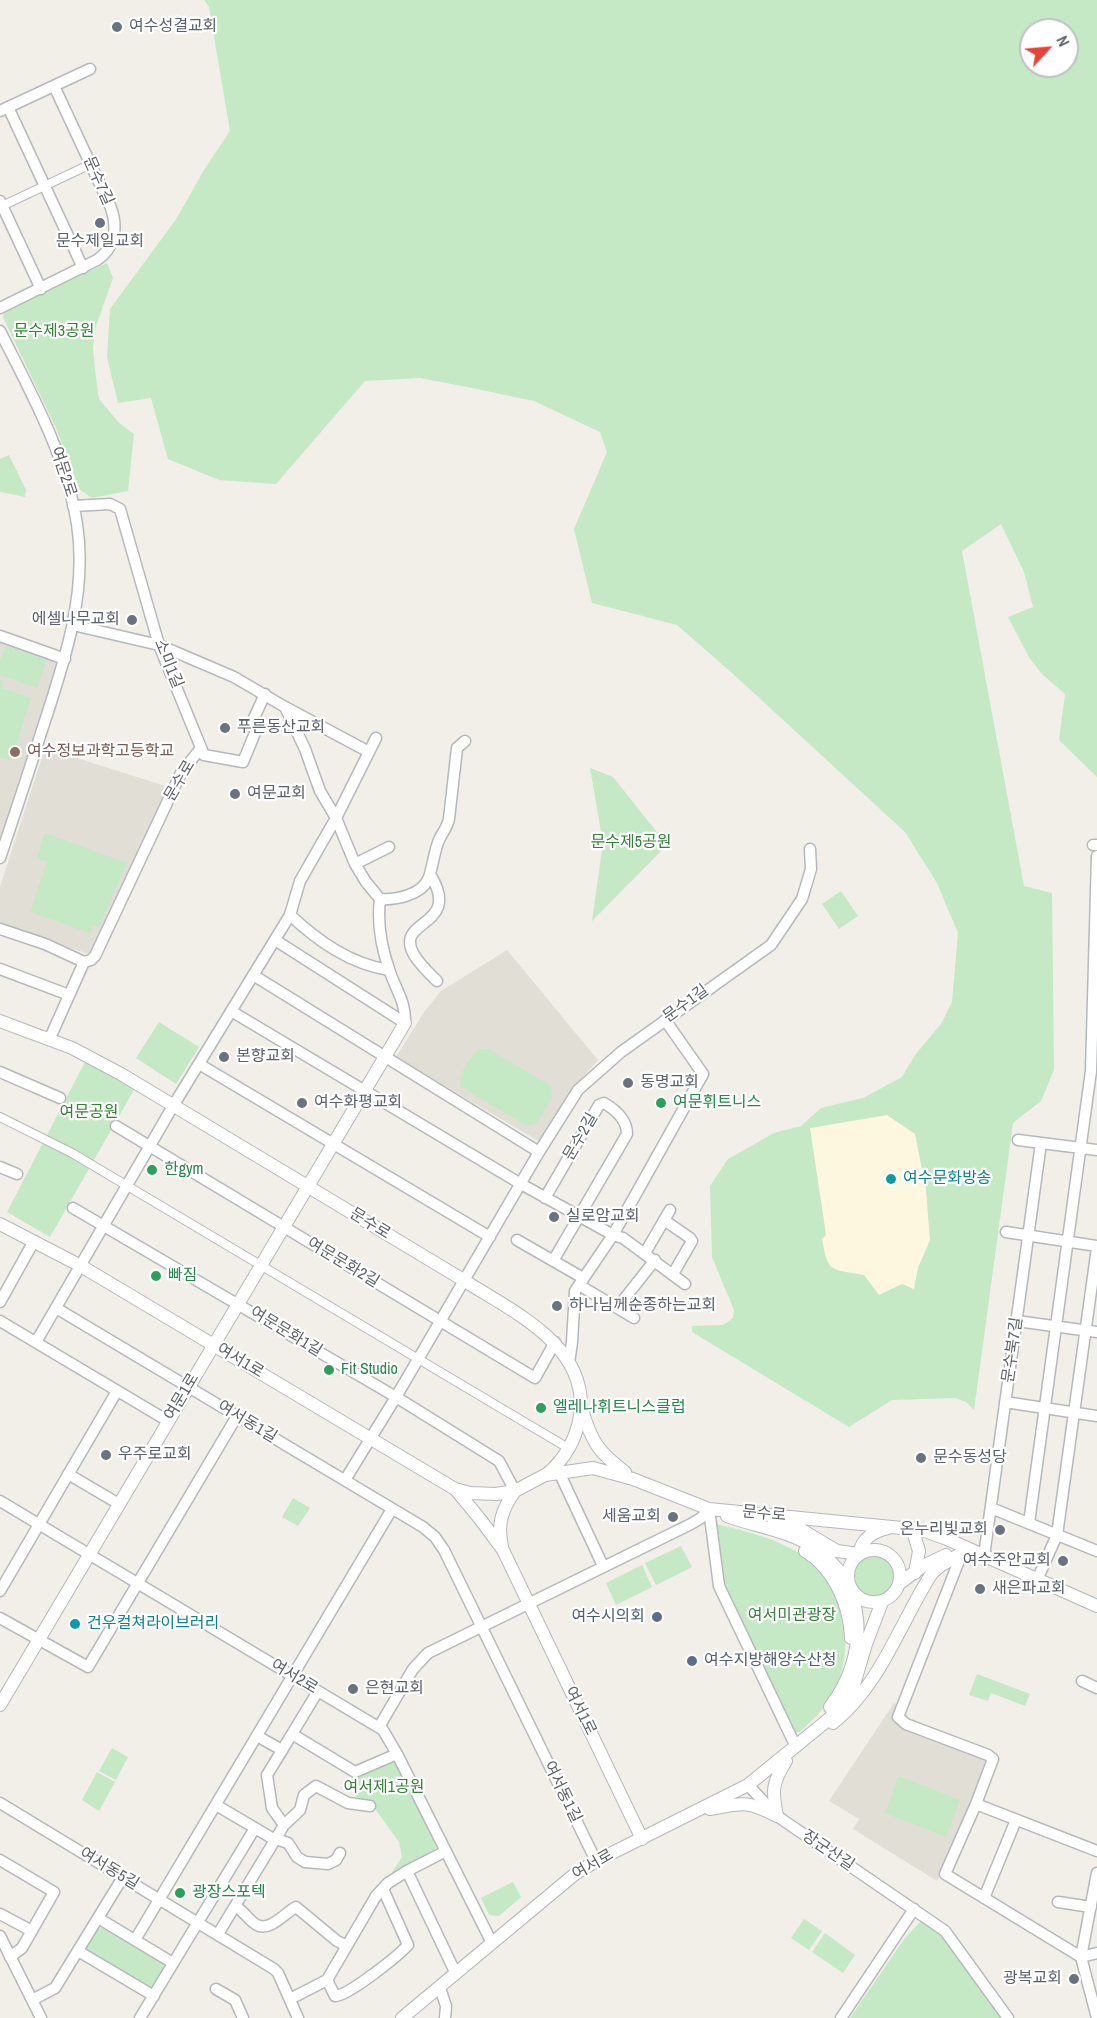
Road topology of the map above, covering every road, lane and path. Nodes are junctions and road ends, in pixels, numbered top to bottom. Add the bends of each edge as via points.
1 (90, 69) dead end
2 (54, 86) junction
3 (4, 109) edge
4 (91, 164) junction
5 (45, 186) junction
6 (1, 205) edge
7 (82, 268) junction
8 (41, 289) junction
9 (0, 308) edge
10 (0, 330) edge
11 (74, 506) junction
12 (73, 625) junction
13 (0, 636) edge
14 (159, 645) junction
15 (66, 659) junction
16 (265, 694) junction
17 (285, 707) junction
18 (376, 738) dead end
19 (465, 741) dead end
20 (201, 748) junction
21 (369, 752) junction
22 (336, 818) junction
23 (389, 847) dead end
24 (810, 849) dead end
25 (1097, 856) edge
26 (0, 858) edge
27 (355, 864) junction
28 (430, 874) junction
29 (380, 899) junction
30 (290, 915) junction
31 (0, 929) edge
32 (275, 940) junction
33 (1095, 957) edge
34 (84, 962) junction
35 (0, 969) edge
36 (389, 970) junction
37 (253, 975) junction
38 (437, 981) dead end
39 (69, 995) junction
40 (231, 1011) junction
41 (665, 1020) junction
42 (0, 1021) edge
43 (405, 1023) junction
44 (50, 1038) junction
45 (386, 1057) junction
46 (199, 1064) junction
47 (0, 1072) edge
48 (1094, 1072) edge
49 (365, 1091) junction
50 (60, 1098) dead end
51 (173, 1106) junction
52 (0, 1118) edge
53 (116, 1126) dead end
54 (1018, 1140) dead end
55 (333, 1143) junction
56 (1041, 1143) junction
57 (150, 1147) junction
58 (1080, 1148) junction
59 (1097, 1150) edge
60 (539, 1152) junction
61 (0, 1167) edge
62 (17, 1174) dead end
63 (521, 1184) junction
64 (127, 1185) junction
65 (307, 1186) junction
66 (545, 1198) junction
67 (73, 1208) dead end
68 (579, 1216) junction
69 (0, 1224) edge
70 (104, 1225) junction
71 (282, 1226) junction
72 (1006, 1232) dead end
73 (613, 1235) junction
74 (1028, 1236) junction
75 (490, 1237) junction
76 (517, 1240) dead end
77 (34, 1241) junction
78 (1068, 1241) junction
79 (1097, 1247) edge
80 (645, 1253) junction
81 (655, 1260) junction
82 (553, 1261) junction
83 (81, 1266) junction
84 (260, 1266) junction
85 (673, 1274) junction
86 (465, 1281) junction
87 (581, 1282) junction
88 (686, 1284) dead end
89 (0, 1302) edge
90 (238, 1303) junction
91 (56, 1308) junction
92 (617, 1308) junction
93 (634, 1318) dead end
94 (0, 1321) edge
95 (440, 1321) junction
96 (1017, 1321) junction
97 (1056, 1326) junction
98 (1091, 1331) edge
99 (36, 1342) junction
100 (555, 1342) junction
101 (213, 1345) junction
102 (418, 1359) junction
103 (569, 1363) junction
104 (188, 1386) junction
105 (117, 1390) junction
106 (396, 1397) junction
107 (1005, 1402) junction
108 (581, 1406) junction
109 (1045, 1408) junction
110 (1074, 1413) junction
111 (237, 1416) junction
112 (1097, 1416) edge
113 (168, 1421) junction
114 (370, 1438) junction
115 (568, 1448) junction
116 (559, 1472) junction
117 (68, 1474) junction
118 (545, 1475) junction
119 (633, 1479) junction
120 (345, 1480) junction
121 (455, 1489) junction
122 (515, 1491) junction
123 (0, 1500) edge
124 (119, 1504) junction
125 (991, 1508) junction
126 (392, 1509) junction
127 (709, 1509) junction
128 (757, 1514) junction
129 (747, 1523) junction
130 (1029, 1523) junction
131 (39, 1524) junction
132 (902, 1527) junction
133 (1057, 1535) junction
134 (947, 1539) junction
135 (502, 1550) junction
136 (1097, 1551) edge
137 (962, 1553) junction
138 (89, 1554) junction
139 (859, 1554) junction
140 (989, 1559) junction
141 (603, 1566) junction
142 (919, 1569) junction
143 (1037, 1580) junction
144 (138, 1583) junction
145 (900, 1583) junction
146 (0, 1591) edge
147 (851, 1591) junction
148 (882, 1602) junction
149 (528, 1603) junction
150 (1097, 1606) edge
151 (0, 1618) edge
152 (481, 1626) junction
153 (38, 1639) junction
154 (849, 1672) junction
155 (292, 1676) junction
156 (1082, 1682) dead end
157 (1097, 1688) edge
158 (318, 1691) junction
159 (0, 1704) edge
160 (379, 1727) junction
161 (292, 1734) junction
162 (257, 1737) junction
163 (797, 1746) junction
164 (282, 1750) junction
165 (397, 1754) junction
166 (748, 1785) junction
167 (0, 1803) edge
168 (976, 1804) junction
169 (216, 1805) junction
170 (370, 1806) dead end
171 (697, 1811) junction
172 (777, 1816) junction
173 (1016, 1820) junction
174 (284, 1825) junction
175 (255, 1828) junction
176 (275, 1839) junction
177 (642, 1839) junction
178 (446, 1851) junction
179 (1097, 1851) edge
180 (340, 1853) dead end
181 (0, 1860) edge
182 (596, 1861) junction
183 (407, 1871) junction
184 (1097, 1872) edge
185 (123, 1877) junction
186 (383, 1889) junction
187 (159, 1898) junction
188 (984, 1898) junction
189 (1058, 1902) dead end
190 (235, 1906) junction
191 (1090, 1907) junction
192 (914, 1909) junction
193 (0, 1914) edge
194 (98, 1918) junction
195 (198, 1922) junction
196 (32, 1931) junction
197 (218, 1934) junction
198 (0, 1936) edge
199 (135, 1940) junction
200 (492, 1943) junction
201 (347, 1946) junction
202 (78, 1951) junction
203 (1097, 1953) edge
204 (10, 1957) junction
205 (1081, 1957) junction
206 (173, 1963) junction
207 (456, 1974) junction
208 (327, 1980) junction
209 (440, 1988) junction
210 (216, 1989) dead end
211 (154, 1996) junction
212 (290, 1999) junction
213 (32, 2000) junction
214 (41, 2018) edge
215 (140, 2018) edge
216 (243, 2018) edge
217 (298, 2018) edge
218 (402, 2018) edge
219 (445, 2018) edge
220 (841, 2018) edge
221 (1008, 2018) edge
222 (1097, 2018) edge

1 - 2 street
2 - 3 street
2 - 4 street, 문수7길
3 - 5 street
4 - 5 street
4 - 7 street, 문수7길 via 111,208 115,228 107,252
5 - 6 street
5 - 7 street
6 - 8 street
7 - 8 street, 문수7길
8 - 9 street, 문수7길
10 - 11 street, 여문2로 via 48,429
11 - 12 street, 여문2로 via 79,562
11 - 14 street, 소미1길 via 110,504 120,509
12 - 14 street
12 - 15 street, 여문2로
13 - 15 street
14 - 16 street
14 - 20 street, 소미1길
15 - 26 street, 여문2로
16 - 17 street
16 - 20 street via 254,718 255,733 243,762 205,755
17 - 21 street
17 - 22 street via 320,791
18 - 21 street
19 - 28 street via 457,748 449,819
20 - 34 street, 문수로 via 181,773 95,956
21 - 22 street
22 - 27 street
22 - 30 street via 300,881
23 - 27 street
24 - 41 street, 문수1길 via 811,869 802,899 771,945
25 - 33 street
27 - 29 street
28 - 29 street via 426,884 413,893
28 - 38 street via 438,888 439,907 433,917 417,927 411,946
29 - 36 street via 379,928
30 - 32 street
30 - 36 street via 313,936 351,959
31 - 34 street
32 - 37 street
32 - 43 street
33 - 48 street
34 - 39 street, 문수로
35 - 39 street
36 - 43 street via 405,1008
37 - 40 street
37 - 45 street
39 - 44 street, 문수로
40 - 46 street
40 - 49 street
41 - 60 street, 문수1길 via 583,1085
41 - 73 street via 703,1074
42 - 44 street, 문수로
43 - 45 street, 여문1로
44 - 51 street, 문수로 via 98,1061
45 - 49 street, 여문1로
45 - 60 street
46 - 51 street
46 - 55 street
47 - 50 street
48 - 58 street
49 - 55 street, 여문1로
49 - 63 street
51 - 57 street
51 - 65 street, 문수로
52 - 64 street
53 - 57 street, 여문문화2길
54 - 56 street
55 - 65 street, 여문1로
55 - 75 street
56 - 58 street
56 - 74 street, 문수북7길
57 - 64 street
57 - 71 street, 여문문화2길
58 - 59 street
58 - 78 street
60 - 63 street, 문수1길
61 - 62 street
63 - 66 street
63 - 75 street, 문수1길
64 - 70 street
64 - 84 street
65 - 71 street, 여문1로
65 - 86 street, 문수로
66 - 68 street
66 - 68 street, 문수2길 via 599,1105 605,1104 618,1114 628,1133
67 - 70 street, 여문문화1길
68 - 73 street
68 - 82 street, 문수2길
69 - 77 street, 여서1로
70 - 83 street
70 - 90 street, 여문문화1길
71 - 84 street, 여문1로
71 - 95 street, 여문문화2길
72 - 74 street
73 - 80 street
73 - 87 street
74 - 78 street
74 - 96 street, 문수북7길
75 - 86 street, 문수1길
76 - 82 street
77 - 83 street, 여서1로
77 - 89 street
78 - 79 street
78 - 97 street
79 - 98 street
80 - 81 street
80 - 85 street via 667,1215 692,1241
81 - 85 street
81 - 92 street
82 - 87 street
83 - 91 street
83 - 101 street, 여서1로
84 - 90 street, 여문1로
84 - 102 street
85 - 88 street
86 - 95 street, 문수1길
86 - 100 street, 문수로
87 - 92 street
87 - 103 street via 574,1300
90 - 101 street, 여문1로
90 - 106 street, 여문문화1길
91 - 99 street
91 - 104 street, 여서동1길
92 - 93 street
94 - 99 street
95 - 100 street, 여문문화2길 via 535,1378
95 - 102 street, 문수1길
96 - 97 street
96 - 107 street, 문수북7길
97 - 98 street
97 - 109 street
98 - 110 street
99 - 105 street
100 - 103 street, 문수로
101 - 104 street, 여문1로
101 - 114 street, 여서1로
102 - 106 street, 문수1길
102 - 115 street
103 - 108 street, 문수로 via 581,1393
104 - 111 street, 여서동1길
104 - 113 street, 여문1로
105 - 113 street
105 - 117 street
106 - 114 street, 문수1길
106 - 122 street, 여문문화1길 via 499,1461
107 - 109 street
107 - 125 street, 문수북7길
108 - 115 street, 문수로
108 - 119 street via 601,1453
109 - 110 street
109 - 130 street
110 - 112 street
110 - 133 street
111 - 120 street, 여서동1길
111 - 144 street
113 - 124 street, 여문1로
114 - 120 street
114 - 121 street, 여서1로
115 - 118 street, 문수로
116 - 118 street
116 - 119 street via 593,1468
116 - 141 street
117 - 124 street
117 - 131 street
118 - 122 street
119 - 127 street, 문수로
120 - 126 street, 여서동1길
121 - 122 street, 여서1로 via 481,1494
121 - 135 street
122 - 135 street via 500,1519
123 - 131 street, 여서2로
124 - 138 street, 여문1로
125 - 130 street
125 - 140 street, 문수북7길
126 - 152 street, 여서동1길 via 435,1537
126 - 155 street
127 - 128 street, 문수로
127 - 129 street
127 - 141 street via 691,1524
127 - 163 street via 719,1586
128 - 132 street, 문수로
128 - 139 street via 800,1529 834,1549
129 - 147 street via 809,1545 827,1558
129 - 154 street via 811,1555 833,1581 849,1617
130 - 133 street
131 - 138 street, 여서2로
131 - 146 street
132 - 134 street, 문수로
132 - 139 street via 869,1536 861,1544
132 - 142 street via 919,1551
133 - 136 street
133 - 143 street
134 - 140 street, 문수로
134 - 142 street
135 - 149 street, 여서1로
137 - 140 street
137 - 142 street via 950,1554
137 - 163 street via 932,1573 864,1692 849,1710
137 - 168 street via 898,1717 906,1724 991,1757 993,1763
138 - 144 street, 여서2로
138 - 153 street, 여문1로
139 - 145 street via 873,1550 889,1554 899,1567
139 - 147 street via 848,1575
140 - 143 street
141 - 149 street
142 - 145 street
143 - 150 street
144 - 153 street via 88,1667
144 - 155 street, 여서2로
145 - 148 street via 894,1595
147 - 148 street via 864,1601
147 - 154 street via 859,1630
148 - 163 street via 848,1696 830,1719
149 - 152 street
149 - 177 street, 여서1로
151 - 153 street
152 - 160 street via 422,1658
152 - 182 street, 여서동1길
153 - 159 street, 여문1로
154 - 163 street via 833,1703
155 - 158 street, 여서2로
155 - 162 street
156 - 157 street
158 - 160 street, 여서2로
158 - 161 street
160 - 165 street, 여서2로
161 - 164 street
161 - 165 street via 355,1772
162 - 164 street
162 - 169 street
163 - 166 street, 여서로
163 - 172 street via 774,1783
164 - 174 street via 266,1778 272,1808
165 - 178 street, 여서2로
166 - 171 street, 여서로
166 - 172 street, 장군산길
167 - 185 street, 여서동5길
168 - 173 street
168 - 188 street via 945,1874
169 - 175 street
169 - 187 street
170 - 174 street via 348,1803 316,1786 304,1795 300,1810
171 - 172 street via 743,1803
171 - 177 street, 여서로
172 - 192 street, 장군산길
173 - 179 street
173 - 188 street
174 - 176 street
175 - 176 street
175 - 195 street
176 - 180 street via 287,1842 305,1862 328,1864
176 - 190 street
177 - 182 street, 여서로
178 - 183 street
178 - 200 street, 여서2로
181 - 196 street via 54,1892
182 - 200 street, 여서로
183 - 186 street
183 - 207 street
184 - 191 street
185 - 187 street, 여서동5길
185 - 194 street
186 - 201 street
186 - 208 street via 408,1945 339,1996 334,1995
187 - 195 street, 여서동5길
187 - 199 street
188 - 205 street
189 - 191 street
190 - 197 street
190 - 201 street via 262,1926 296,1907
191 - 205 street
192 - 220 street
192 - 221 street, 장군산길 via 950,1935
193 - 196 street
194 - 199 street
194 - 202 street
195 - 197 street, 여서동5길
195 - 206 street
196 - 204 street via 22,1948
197 - 212 street, 여서동5길 via 277,1972
198 - 204 street
199 - 206 street
200 - 207 street, 여서로
201 - 208 street
202 - 211 street
202 - 213 street via 55,1988
203 - 205 street
204 - 213 street
205 - 222 street
206 - 211 street
207 - 209 street, 여서로
208 - 212 street
209 - 218 street, 여서로
209 - 219 street via 446,2001
210 - 216 street via 235,2000
211 - 215 street
212 - 217 street, 여서동5길
213 - 214 street

